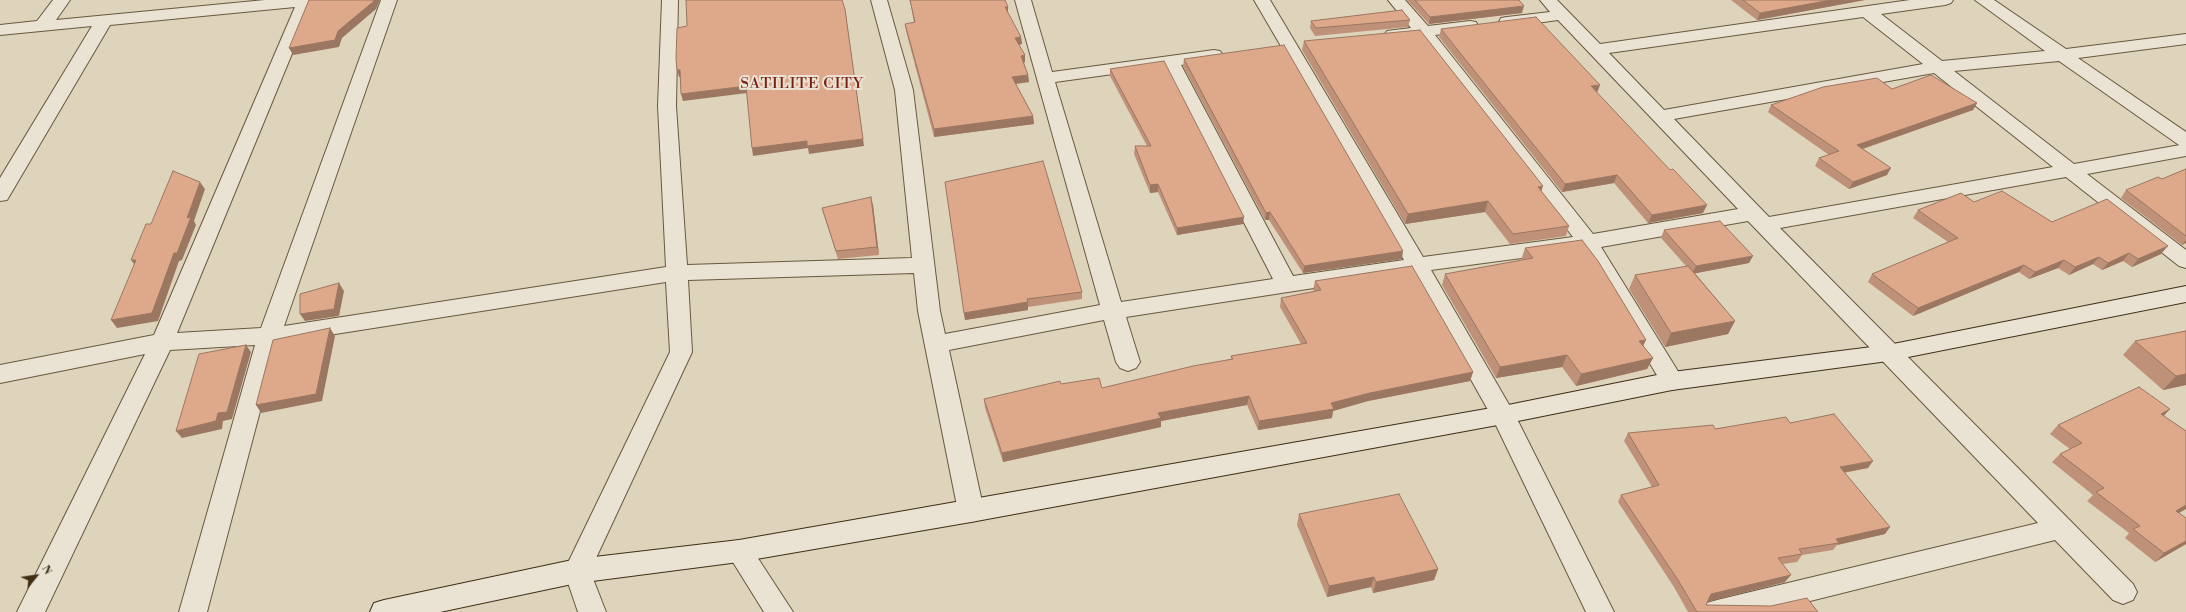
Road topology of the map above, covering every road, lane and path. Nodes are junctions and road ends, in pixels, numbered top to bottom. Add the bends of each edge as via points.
1 (62, 0) edge
2 (312, 0) edge
3 (389, 0) edge
4 (670, 0) edge
5 (879, 0) edge
6 (1023, 0) edge
7 (1262, 0) edge
8 (1396, 0) edge
9 (1945, 0) edge
10 (1983, 0) edge
11 (201, 6) edge
12 (1555, 7) edge
13 (1866, 11) junction
14 (104, 20) junction
15 (42, 26) junction
16 (0, 30) edge
17 (1424, 32) junction
18 (1376, 37) edge
19 (2186, 38) edge
20 (1595, 50) junction
21 (1234, 52) edge
22 (2062, 55) junction
23 (1170, 61) junction
24 (1938, 68) junction
25 (1045, 78) junction
26 (1660, 116) junction
27 (2186, 141) edge
28 (2186, 150) edge
29 (2071, 171) junction
30 (0, 195) edge
31 (1760, 219) junction
32 (1588, 242) junction
33 (2186, 261) edge
34 (924, 265) junction
35 (1417, 265) junction
36 (676, 273) junction
37 (1287, 285) junction
38 (2186, 294) edge
39 (1112, 311) junction
40 (269, 336) junction
41 (162, 342) junction
42 (936, 344) junction
43 (1888, 353) junction
44 (1128, 362) dead end
45 (0, 374) edge
46 (1672, 381) junction
47 (1503, 415) junction
48 (971, 511) junction
49 (2061, 528) junction
50 (740, 551) junction
51 (577, 571) junction
52 (2123, 592) dead end
53 (31, 612) edge
54 (193, 612) edge
55 (384, 612) edge
56 (592, 612) edge
57 (779, 612) edge
58 (1600, 612) edge
59 (1717, 612) edge

1 - 15 street
2 - 11 street
2 - 41 street
3 - 40 street
4 - 36 street via 667,106
5 - 34 street via 904,90
6 - 25 street
7 - 35 street
8 - 17 street
9 - 13 street
10 - 22 street
11 - 14 street
12 - 17 street via 1489,24
12 - 20 street
13 - 20 street
13 - 24 street
14 - 15 street
14 - 30 street
15 - 16 street
17 - 18 street
17 - 32 street
19 - 22 street
20 - 26 street
21 - 23 street
22 - 24 street
22 - 27 street
23 - 25 street
23 - 37 street
24 - 26 street
24 - 29 street
25 - 39 street
26 - 31 street
28 - 29 street
29 - 31 street
29 - 33 street
31 - 32 street
31 - 43 street
32 - 35 street
32 - 46 street
34 - 36 street
34 - 42 street
35 - 37 street
35 - 47 street
36 - 40 street
36 - 51 street via 681,352
37 - 39 street
38 - 43 street
39 - 42 street
39 - 44 street
40 - 41 street
40 - 54 street
41 - 45 street
41 - 53 street
42 - 48 street
43 - 46 street
43 - 49 street
46 - 47 street
47 - 48 street
47 - 58 street
48 - 50 street
49 - 52 street
49 - 59 street
50 - 51 street
50 - 57 street
51 - 55 street
51 - 56 street

